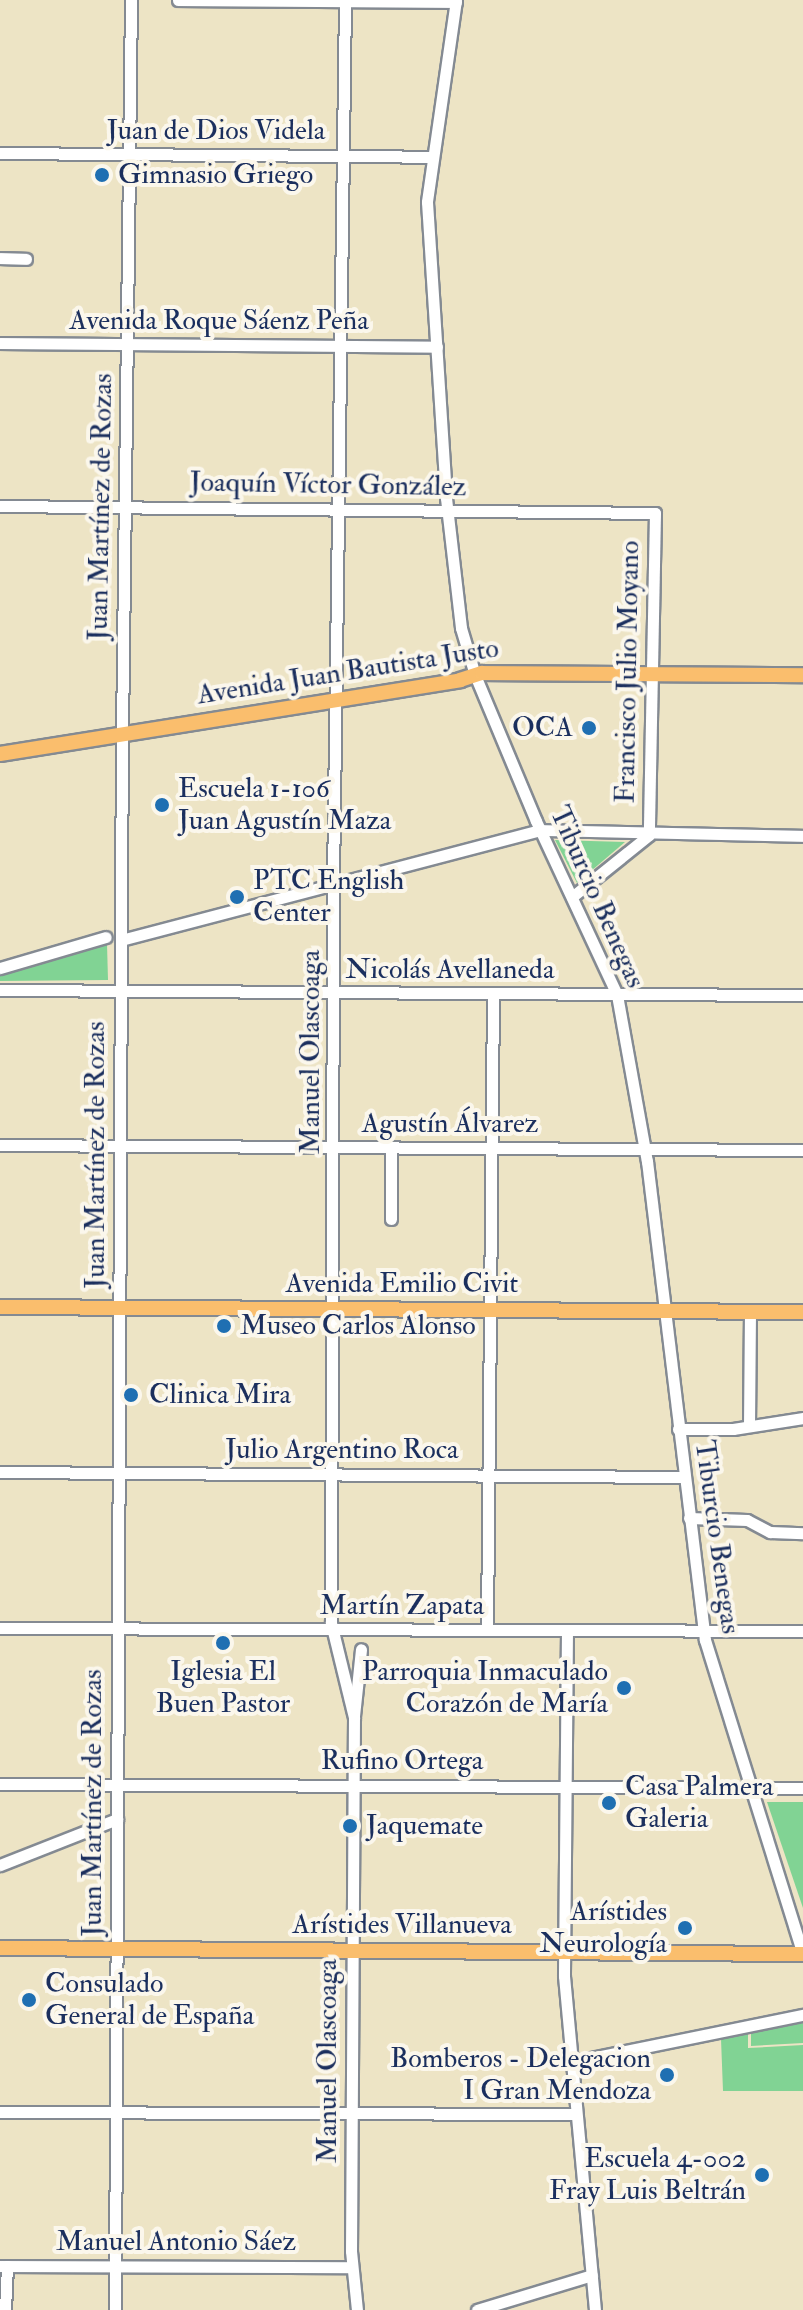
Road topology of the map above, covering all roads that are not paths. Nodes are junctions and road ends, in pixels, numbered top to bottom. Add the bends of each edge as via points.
1 (131, 0) edge
2 (178, 0) edge
3 (345, 1) edge
4 (456, 1) edge
5 (0, 153) edge
6 (129, 154) junction
7 (343, 156) junction
8 (432, 157) junction
9 (0, 258) edge
10 (26, 259) dead end
11 (0, 343) edge
12 (127, 344) junction
13 (342, 346) junction
14 (437, 347) junction
15 (0, 506) edge
16 (125, 507) junction
17 (342, 509) junction
18 (447, 510) junction
19 (655, 513) joint
20 (653, 674) junction
21 (475, 675) junction
22 (803, 675) edge
23 (339, 700) junction
24 (122, 735) junction
25 (0, 754) edge
26 (540, 830) junction
27 (650, 832) junction
28 (803, 836) edge
29 (333, 883) junction
30 (572, 897) junction
31 (106, 937) dead end
32 (121, 940) junction
33 (0, 968) edge
34 (0, 990) edge
35 (120, 991) junction
36 (335, 993) junction
37 (493, 994) junction
38 (617, 995) junction
39 (803, 995) edge
40 (0, 1145) edge
41 (120, 1146) junction
42 (336, 1147) junction
43 (391, 1148) junction
44 (492, 1148) junction
45 (645, 1149) junction
46 (803, 1150) edge
47 (391, 1219) dead end
48 (0, 1307) edge
49 (119, 1308) junction
50 (335, 1309) junction
51 (490, 1310) junction
52 (663, 1311) junction
53 (750, 1312) junction
54 (803, 1312) edge
55 (803, 1418) edge
56 (749, 1426) junction
57 (678, 1429) junction
58 (0, 1472) edge
59 (118, 1473) junction
60 (333, 1474) junction
61 (488, 1475) junction
62 (684, 1477) junction
63 (689, 1518) junction
64 (803, 1533) edge
65 (0, 1628) edge
66 (117, 1628) junction
67 (331, 1629) junction
68 (487, 1630) junction
69 (567, 1630) junction
70 (704, 1631) junction
71 (803, 1631) edge
72 (361, 1649) dead end
73 (354, 1717) junction
74 (0, 1784) edge
75 (118, 1784) junction
76 (353, 1786) junction
77 (564, 1786) junction
78 (748, 1788) junction
79 (803, 1788) edge
80 (117, 1819) junction
81 (0, 1865) edge
82 (0, 1948) edge
83 (116, 1949) junction
84 (353, 1951) junction
85 (564, 1952) junction
86 (803, 1954) edge
87 (803, 2015) edge
88 (571, 2062) junction
89 (0, 2112) edge
90 (115, 2112) junction
91 (352, 2114) junction
92 (576, 2114) junction
93 (3, 2266) edge
94 (115, 2266) junction
95 (352, 2267) junction
96 (592, 2275) junction
97 (5, 2310) edge
98 (115, 2310) edge
99 (357, 2310) edge
100 (477, 2310) edge
101 (595, 2310) edge

1 - 6 street, Juan Martínez de Rozas
2 - 3 street
3 - 4 street
3 - 7 street, Manuel Olascoaga
4 - 8 street, Tiburcio Benegas
5 - 6 street, Juan de Dios Videla
6 - 7 street, Juan de Dios Videla
6 - 12 street, Juan Martínez de Rozas
7 - 8 street, Juan de Dios Videla
7 - 13 street, Manuel Olascoaga
8 - 14 street, Tiburcio Benegas via 427,202
9 - 10 street
11 - 12 street, Avenida Roque Sáenz Peña
12 - 13 street, Avenida Roque Sáenz Peña
12 - 16 street, Juan Martínez de Rozas
13 - 14 street, Avenida Roque Sáenz Peña
13 - 17 street, Manuel Olascoaga
14 - 18 street, Tiburcio Benegas
15 - 16 street, Joaquín Víctor González
16 - 17 street, Joaquín Víctor González
16 - 24 street, Juan Martínez de Rozas
17 - 18 street, Joaquín Víctor González
17 - 23 street, Manuel Olascoaga
18 - 19 street, Joaquín Víctor González
18 - 21 street, Tiburcio Benegas via 461,628
19 - 20 street, Francisco Julio Moyano
20 - 21 main road, Avenida Juan Bautista Justo
20 - 22 main road, Avenida Juan Bautista Justo
20 - 27 street, Francisco Julio Moyano
21 - 23 main road, Avenida Juan Bautista Justo
21 - 26 street, Tiburcio Benegas
23 - 24 main road, Avenida Juan Bautista Justo
23 - 29 street, Manuel Olascoaga
24 - 25 main road, Avenida Juan Bautista Justo
24 - 32 street, Juan Martínez de Rozas
26 - 27 street
26 - 29 street
26 - 30 street, Tiburcio Benegas
27 - 28 street
27 - 30 street
29 - 32 street
29 - 36 street, Manuel Olascoaga
30 - 38 street, Tiburcio Benegas
31 - 33 street
32 - 35 street, Juan Martínez de Rozas
34 - 35 street, Nicolás Avellaneda
35 - 36 street, Nicolás Avellaneda
35 - 41 street, Juan Martínez de Rozas
36 - 37 street, Nicolás Avellaneda
36 - 42 street, Manuel Olascoaga
37 - 38 street, Nicolás Avellaneda
37 - 44 street
38 - 39 street, Nicolás Avellaneda
38 - 45 street, Tiburcio Benegas
40 - 41 street, Agustín Álvarez
41 - 42 street, Agustín Álvarez
41 - 49 street, Juan Martínez de Rozas
42 - 43 street, Agustín Álvarez
42 - 50 street, Manuel Olascoaga
43 - 44 street, Agustín Álvarez
43 - 47 street
44 - 45 street, Agustín Álvarez
44 - 51 street
45 - 46 street, Agustín Álvarez
45 - 52 street, Tiburcio Benegas
48 - 49 main road, Avenida Emilio Civit
49 - 50 main road, Avenida Emilio Civit
49 - 59 street, Juan Martínez de Rozas
50 - 51 main road, Avenida Emilio Civit
50 - 60 street, Manuel Olascoaga
51 - 52 main road, Avenida Emilio Civit
51 - 61 street
52 - 53 main road, Avenida Emilio Civit
52 - 57 street, Tiburcio Benegas
53 - 54 main road, Avenida Emilio Civit
53 - 56 street
55 - 56 street
56 - 57 street
57 - 62 street, Tiburcio Benegas
58 - 59 street, Julio Argentino Roca
59 - 60 street, Julio Argentino Roca
59 - 66 street, Juan Martínez de Rozas
60 - 61 street, Julio Argentino Roca
60 - 67 street, Manuel Olascoaga
61 - 62 street, Julio Argentino Roca
61 - 68 street
62 - 63 street, Tiburcio Benegas
63 - 64 street via 747,1520 770,1532
63 - 70 street, Tiburcio Benegas
65 - 66 street, Martín Zapata
66 - 67 street, Martín Zapata
66 - 75 street, Juan Martínez de Rozas
67 - 68 street, Martín Zapata
67 - 73 street, Manuel Olascoaga
68 - 69 street, Martín Zapata
69 - 70 street, Martín Zapata
69 - 77 street
70 - 71 street, Martín Zapata
70 - 78 street, Tiburcio Benegas
72 - 73 street, Manuel Olascoaga
73 - 76 street, Manuel Olascoaga
74 - 75 street, Rufino Ortega
75 - 76 street, Rufino Ortega
75 - 80 street, Juan Martínez de Rozas
76 - 77 street, Rufino Ortega
76 - 84 street, Manuel Olascoaga
77 - 78 street, Rufino Ortega
77 - 85 street
78 - 79 street, Rufino Ortega
78 - 86 street, Tiburcio Benegas
80 - 81 street
80 - 83 street, Juan Martínez de Rozas
82 - 83 main road, Arístides Villanueva
83 - 84 main road, Arístides Villanueva
83 - 90 street, Juan Martínez de Rozas
84 - 85 main road, Arístides Villanueva
84 - 91 street, Manuel Olascoaga
85 - 86 main road, Arístides Villanueva
85 - 88 street
87 - 88 street
88 - 92 street
89 - 90 street
90 - 91 street
90 - 94 street, Juan Martínez de Rozas
91 - 92 street
91 - 95 street, Manuel Olascoaga
92 - 96 street
93 - 94 street, Manuel Antonio Sáez
93 - 97 street
94 - 95 street, Manuel Antonio Sáez
94 - 98 street, Juan Martínez de Rozas
95 - 99 street, Manuel Olascoaga
96 - 100 street
96 - 101 street

